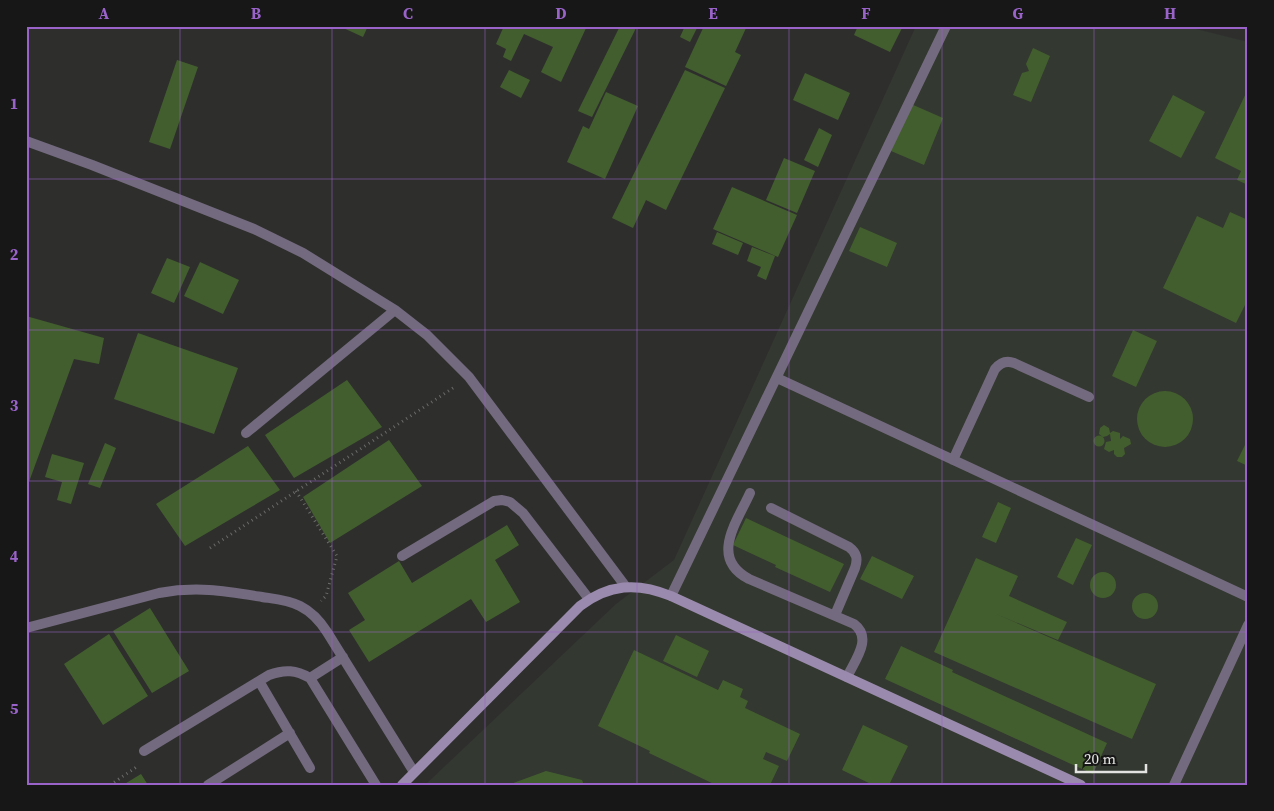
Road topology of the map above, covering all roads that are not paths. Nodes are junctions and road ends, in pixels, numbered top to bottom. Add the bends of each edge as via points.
1 (946, 26) edge
2 (26, 141) edge
3 (395, 310) junction
4 (777, 378) junction
5 (1089, 397) dead end
6 (246, 433) dead end
7 (953, 460) junction
8 (750, 493) dead end
9 (771, 508) dead end
10 (402, 556) dead end
11 (626, 587) junction
12 (671, 596) junction
13 (1248, 597) edge
14 (589, 599) junction
15 (835, 616) junction
16 (1248, 625) edge
17 (26, 628) edge
18 (343, 657) junction
19 (847, 677) junction
20 (310, 678) junction
21 (259, 681) junction
22 (290, 733) junction
23 (144, 751) road end
24 (310, 768) dead end
25 (414, 772) junction
26 (208, 785) edge
27 (376, 785) edge
28 (402, 785) edge
29 (1081, 785) edge
30 (1174, 785) edge

1 - 4 street
2 - 3 street via 254,230 303,253
3 - 6 street
3 - 11 street via 427,335 469,377
4 - 7 street
4 - 12 street
5 - 7 street via 1009,361 1001,363 995,369
7 - 13 street
8 - 15 street via 727,546 735,570
9 - 15 street via 849,547 856,554 857,564
10 - 14 street via 486,505 502,500 523,512
11 - 12 street via 641,587
11 - 14 street
12 - 19 street
14 - 25 street
15 - 19 street via 854,624 863,634 864,641
16 - 30 street
17 - 18 street via 159,593 199,588 299,605 320,621
18 - 20 street
18 - 25 street
19 - 29 street
20 - 21 street via 290,670
20 - 27 street
21 - 22 street
21 - 23 street
22 - 24 street
22 - 26 street
25 - 28 street

